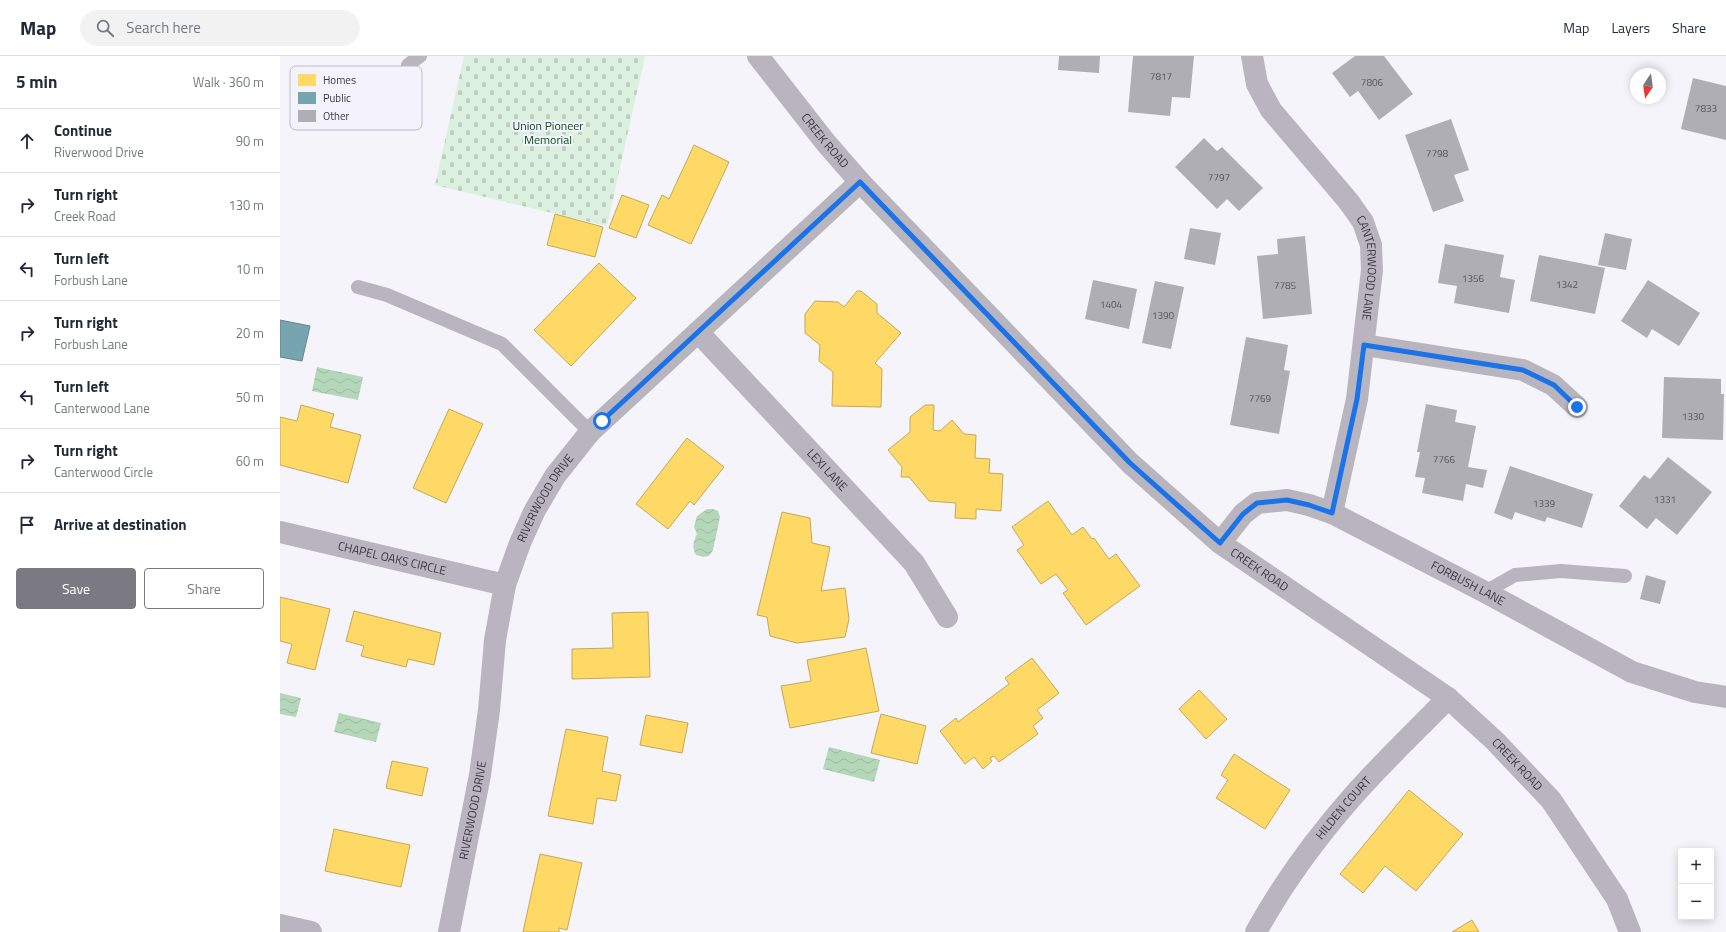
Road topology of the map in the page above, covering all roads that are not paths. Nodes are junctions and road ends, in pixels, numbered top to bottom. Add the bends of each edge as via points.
1 (420, 56) edge
2 (758, 56) edge
3 (1252, 56) edge
4 (408, 65) dead end
5 (860, 182) junction
6 (358, 287) dead end
7 (698, 332) junction
8 (1364, 345) junction
9 (1577, 407) dead end
10 (590, 432) junction
11 (1332, 513) junction
12 (280, 532) edge
13 (1220, 543) junction
14 (1625, 576) dead end
15 (505, 585) junction
16 (1485, 592) junction
17 (947, 617) dead end
18 (1448, 698) junction
19 (1726, 698) edge
20 (280, 925) edge
21 (311, 932) edge
22 (449, 932) edge
23 (1256, 932) edge
24 (1630, 932) edge

1 - 4 lane
2 - 5 street, CREEK ROAD via 826,144
3 - 8 street, CANTERWOOD LANE via 1257,84 1271,110 1363,222 1371,244 1372,270
5 - 7 street, RIVERWOOD DRIVE
5 - 13 street, CREEK ROAD via 1130,463
6 - 10 lane via 387,295 502,344
7 - 10 street, RIVERWOOD DRIVE
7 - 17 street, LEXI LANE via 914,563
8 - 9 street via 1523,370 1554,385
8 - 11 street, CANTERWOOD LANE via 1357,399
10 - 15 street, RIVERWOOD DRIVE via 555,476 535,510
11 - 13 street, FORBUSH LANE via 1287,500 1257,503 1243,514
11 - 16 street, FORBUSH LANE
12 - 15 street, CHAPEL OAKS CIRCLE
13 - 18 street, CREEK ROAD
14 - 16 lane via 1561,571 1514,575
15 - 22 street, RIVERWOOD DRIVE via 494,640 480,775
16 - 19 street, FORBUSH LANE via 1632,672 1694,692
18 - 23 street, HILDEN COURT via 1348,801 1307,852
18 - 24 street, CREEK ROAD via 1495,741 1551,800 1616,899
20 - 21 street

